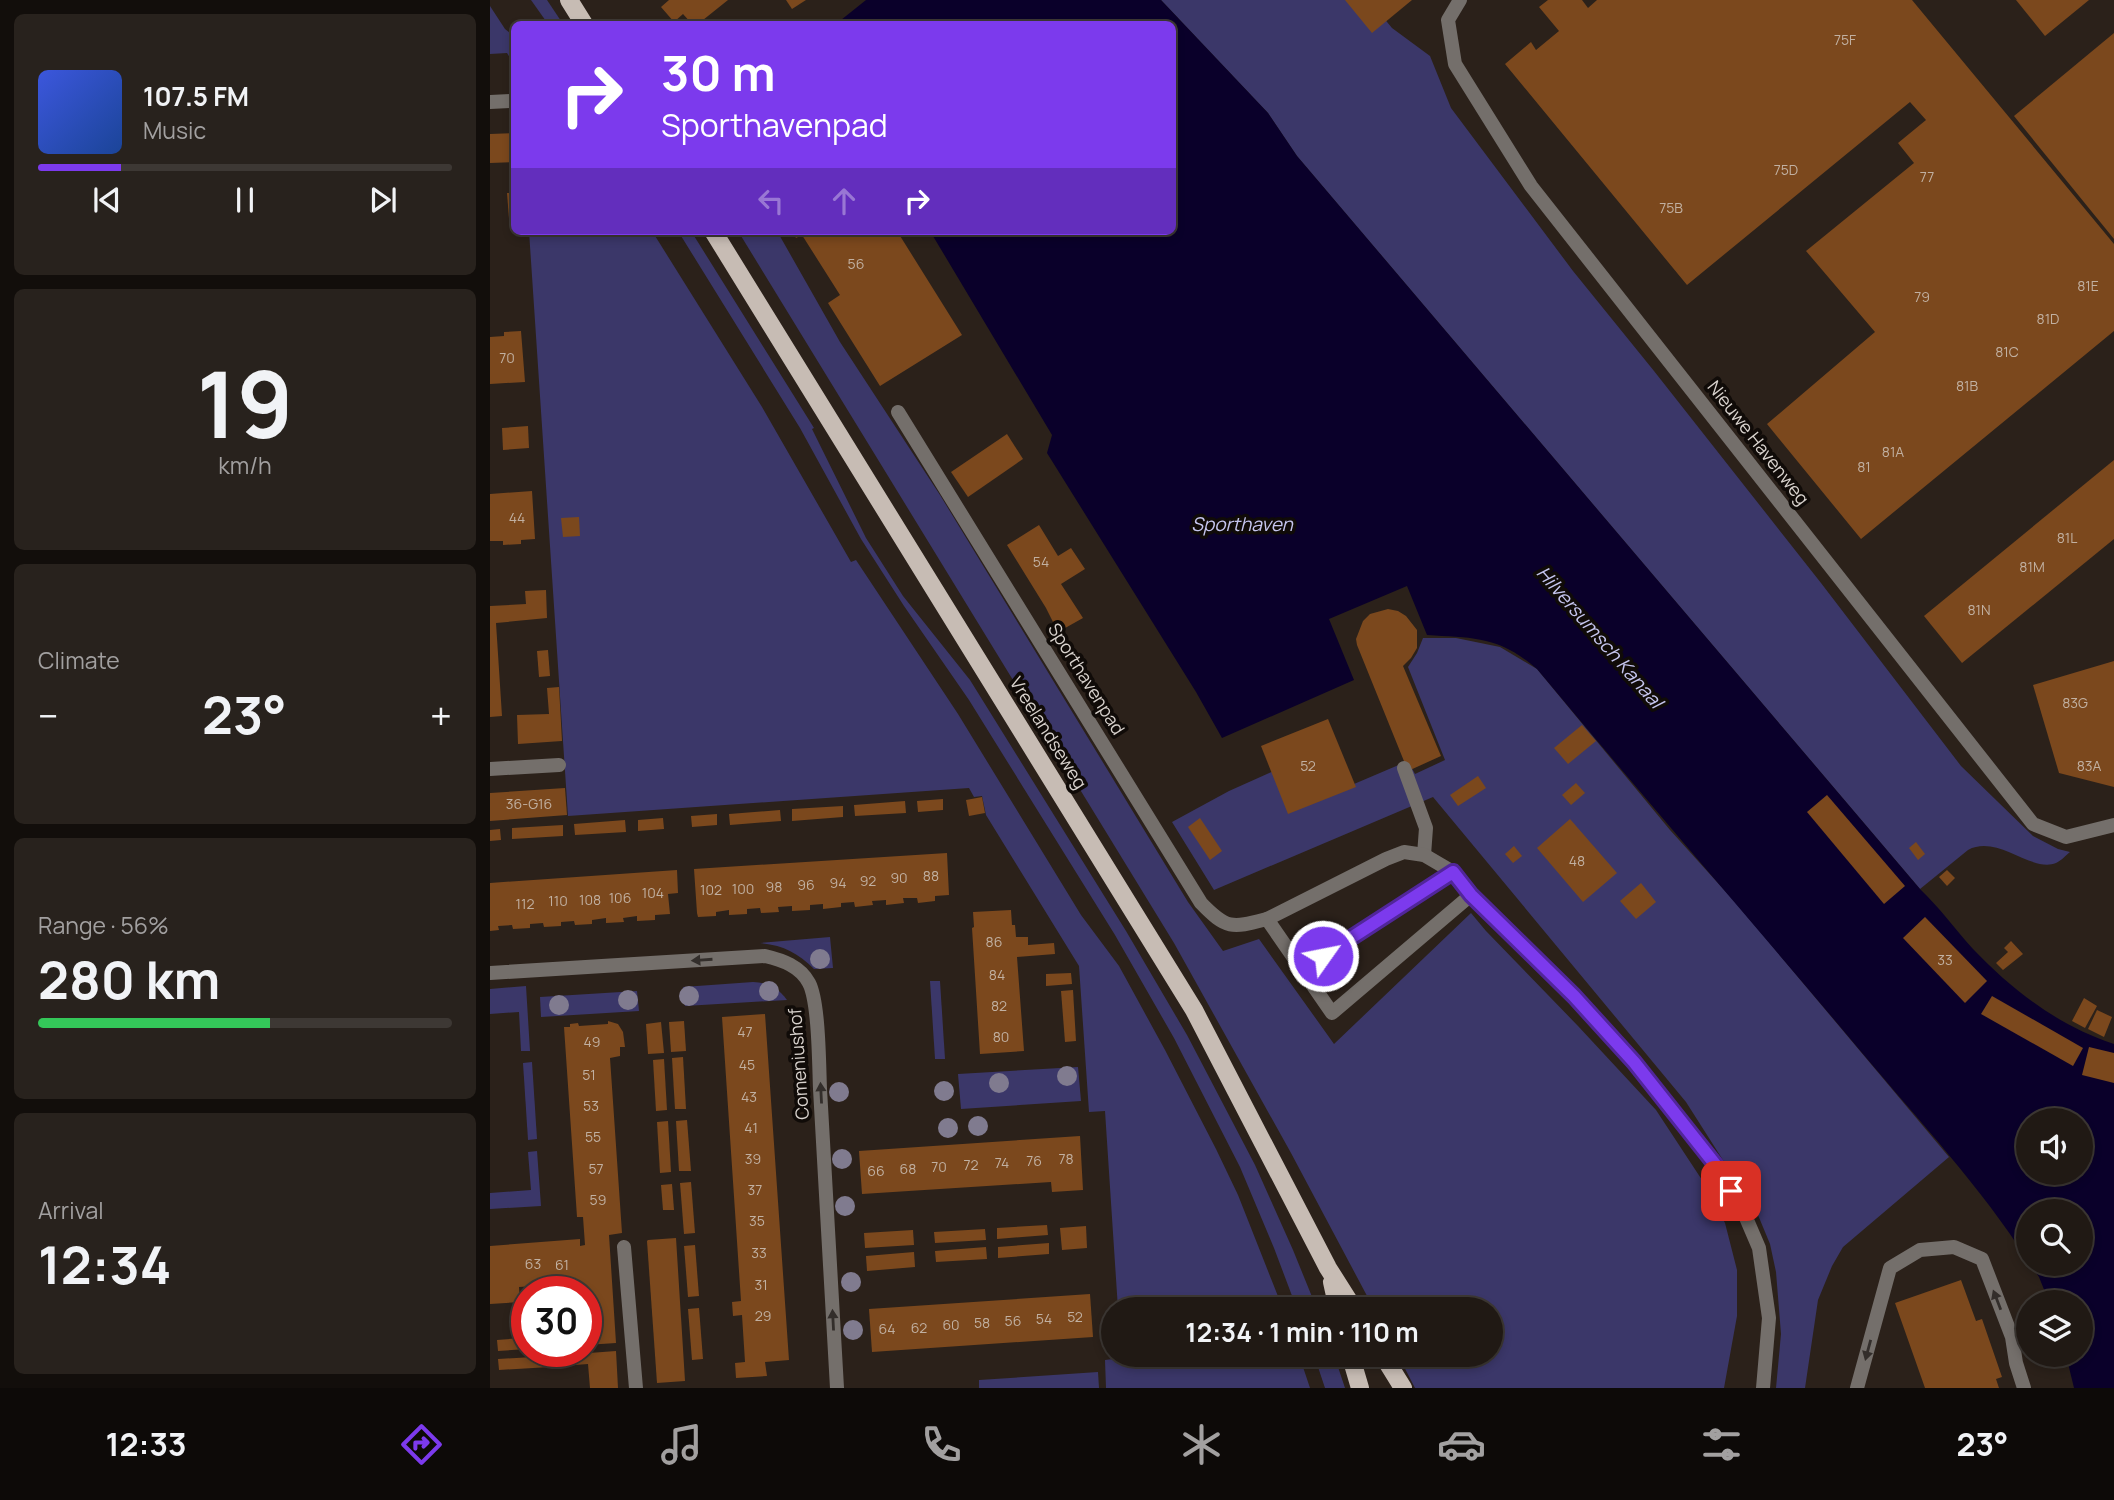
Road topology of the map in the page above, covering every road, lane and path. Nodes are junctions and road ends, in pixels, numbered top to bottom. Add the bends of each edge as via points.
1 (569, 0) edge
2 (1460, 0) edge
3 (582, 21) edge
4 (510, 100) dead end
5 (490, 102) edge
6 (715, 235) edge
7 (898, 412) dead end
8 (559, 765) dead end
9 (1404, 768) dead end
10 (490, 769) edge
11 (2114, 825) edge
12 (1423, 855) junction
13 (1453, 872) junction
14 (1471, 895) junction
15 (1267, 919) junction
16 (1301, 970) junction
17 (490, 973) edge
18 (624, 1247) dead end
19 (1328, 1268) junction
20 (1335, 1297) edge
21 (1346, 1297) edge
22 (1354, 1367) edge
23 (1390, 1367) edge
24 (636, 1388) edge
25 (837, 1388) edge
26 (1360, 1388) edge
27 (1403, 1388) edge
28 (1763, 1388) edge
29 (1857, 1388) edge
30 (2024, 1388) edge

1 - 3 main road
2 - 11 street, Nieuwe Havenweg via 1448,20 1455,64 1531,186 2033,824 2066,837
4 - 5 street
6 - 19 main road, Vreelandseweg via 1194,1010
7 - 15 street, Sporthavenpad via 1201,903 1230,926
8 - 10 street
9 - 12 street via 1426,828
12 - 13 street
12 - 15 street, Sporthavenpad via 1404,852 1386,859
13 - 14 street
13 - 16 street
14 - 16 street via 1332,1013
14 - 28 street via 1634,1062 1718,1168 1759,1248 1769,1318
15 - 16 street
25 -> 17 street, Comeniushof via 820,1073 808,982 797,969 765,956
18 - 24 street
19 - 20 main road, Vreelandseweg
19 - 21 main road, Vreelandseweg
22 - 26 main road
23 - 27 main road
30 -> 29 street via 2012,1337 1982,1259 1954,1247 1920,1250 1890,1268

